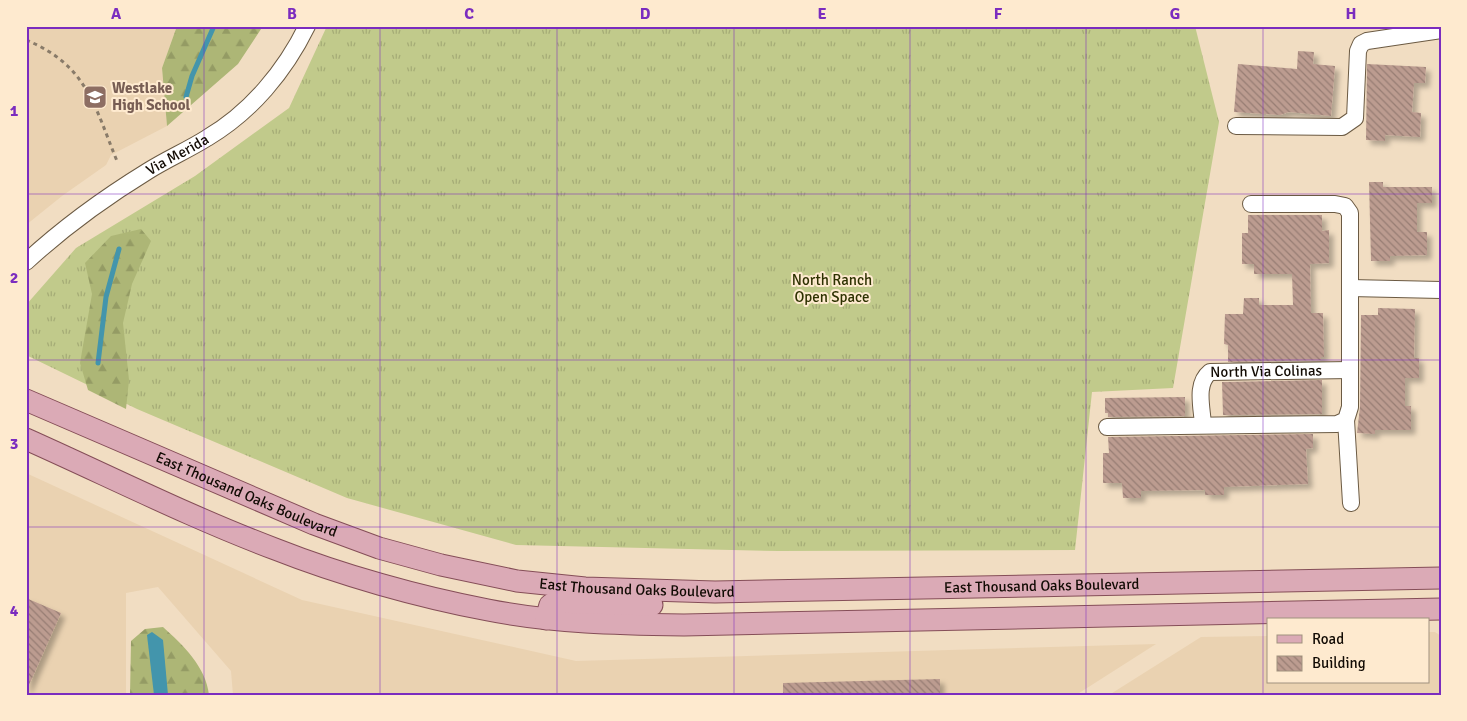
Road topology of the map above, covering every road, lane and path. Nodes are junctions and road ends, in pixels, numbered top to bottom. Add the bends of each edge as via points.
1 (307, 26) edge
2 (1441, 30) edge
3 (26, 40) edge
4 (1236, 126) dead end
5 (117, 161) dead end
6 (1251, 204) dead end
7 (26, 262) edge
8 (1350, 288) junction
9 (1441, 290) edge
10 (1350, 370) junction
11 (26, 400) edge
12 (1346, 420) junction
13 (1203, 425) junction
14 (1107, 427) dead end
15 (26, 439) edge
16 (1351, 503) dead end
17 (1441, 578) edge
18 (715, 592) junction
19 (1441, 609) edge
20 (546, 619) junction

1 - 7 street, Via Merida via 277,75 240,114 209,137 93,206
2 - 4 street via 1361,44 1355,118 1342,127
3 - 5 path via 46,48 84,82
6 - 8 street via 1345,206 1350,213
8 - 9 street
8 - 10 street
10 - 12 street via 1350,407
10 - 13 street, North Via Colinas via 1210,372 1202,378 1200,387
11 - 18 main road, East Thousand Oaks Boulevard via 314,524 379,548 517,581 584,588
12 - 13 street via 1337,424
12 - 16 street
13 - 14 street
15 - 20 main road, East Thousand Oaks Boulevard via 275,549 417,594
17 - 18 main road, East Thousand Oaks Boulevard
18 - 20 main road via 684,605 556,602 550,605
19 - 20 main road, East Thousand Oaks Boulevard via 684,625

